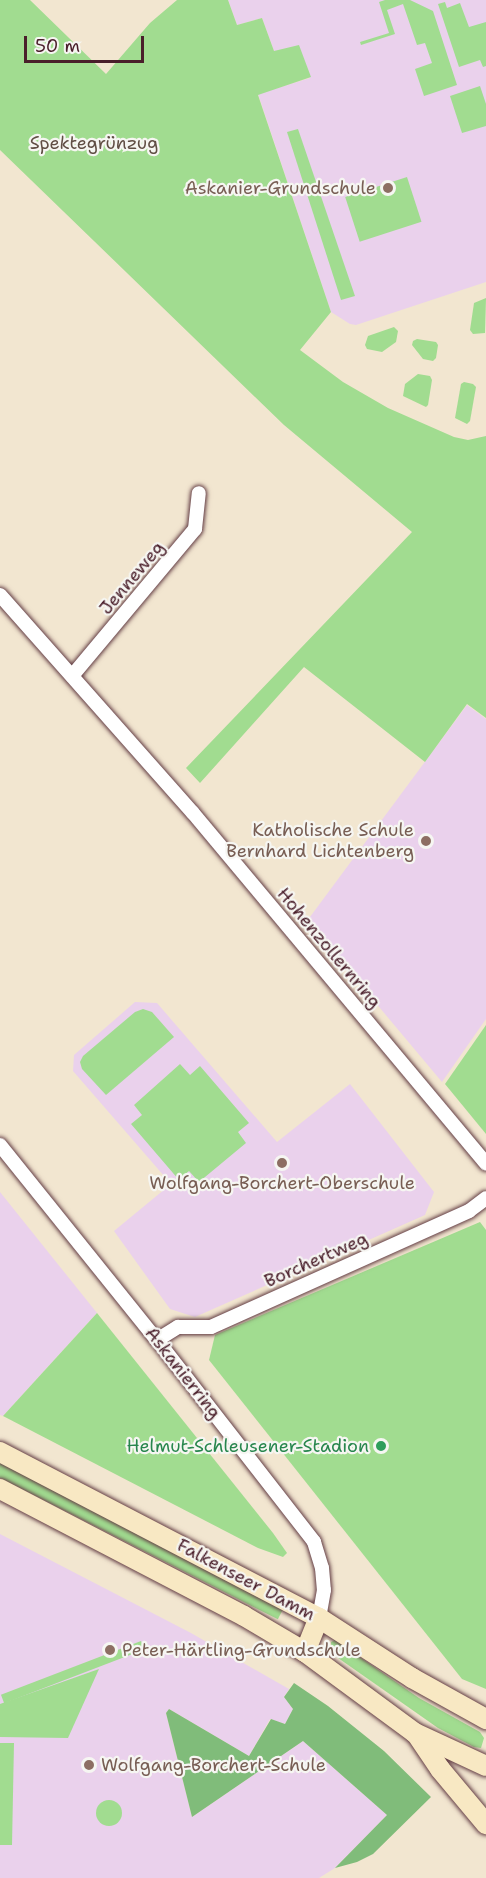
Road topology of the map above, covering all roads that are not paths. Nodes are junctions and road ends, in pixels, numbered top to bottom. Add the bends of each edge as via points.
1 (200, 493) dead end
2 (0, 595) edge
3 (72, 676) junction
4 (0, 1145) edge
5 (486, 1164) edge
6 (486, 1198) edge
7 (157, 1340) junction
8 (0, 1452) edge
9 (0, 1489) edge
10 (319, 1618) junction
11 (305, 1652) junction
12 (486, 1719) edge
13 (415, 1733) junction
14 (486, 1766) edge
15 (486, 1824) edge

1 - 3 street, Jenneweg via 195,530
2 - 3 street, Hohenzollernring
3 - 5 street, Hohenzollernring via 231,857
4 - 7 street, Askanierring
6 - 7 street, Borchertweg via 469,1211 211,1327 178,1327
7 - 10 street, Askanierring via 314,1542 324,1590
8 - 10 main road, Falkenseer Damm
9 - 11 main road, Falkenseer Damm via 184,1583
10 - 11 main road
10 - 12 main road, Falkenseer Damm via 420,1683
11 - 13 main road, Falkenseer Damm
13 - 14 main road
13 - 15 main road

